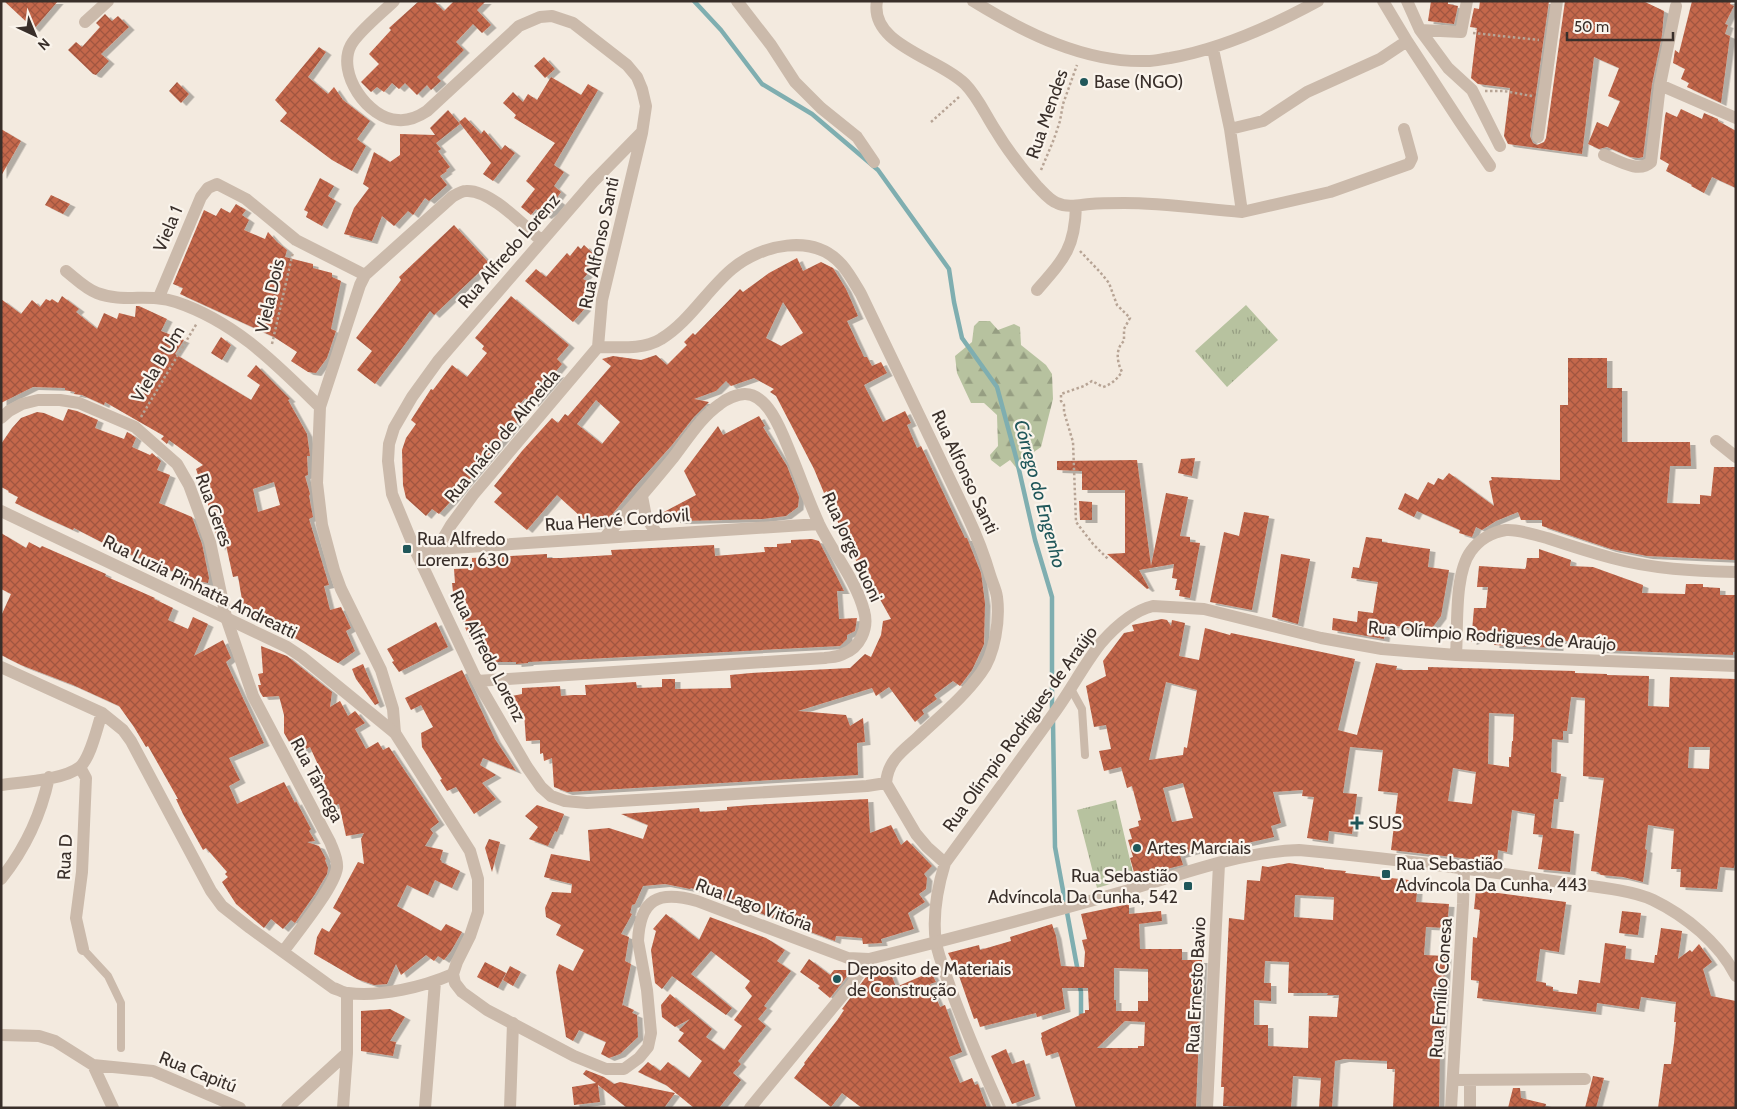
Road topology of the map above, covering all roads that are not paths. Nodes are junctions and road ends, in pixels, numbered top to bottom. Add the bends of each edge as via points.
1 (108, 1) edge
2 (394, 1) edge
3 (737, 1) edge
4 (877, 1) edge
5 (973, 1) edge
6 (1318, 1) edge
7 (1383, 1) edge
8 (1467, 1) edge
9 (1557, 1) edge
10 (1409, 3) edge
11 (1676, 6) dead end
12 (85, 22) dead end
13 (1420, 30) junction
14 (1407, 41) junction
15 (1213, 49) junction
16 (1660, 85) junction
17 (1736, 118) edge
18 (1230, 129) junction
19 (1404, 129) dead end
20 (642, 133) junction
21 (1538, 137) dead end
22 (1500, 146) dead end
23 (1604, 155) dead end
24 (874, 162) dead end
25 (1490, 166) dead end
26 (1076, 206) junction
27 (1242, 212) junction
28 (542, 241) junction
29 (66, 271) dead end
30 (365, 275) junction
31 (1038, 290) dead end
32 (159, 297) junction
33 (598, 347) junction
34 (320, 408) junction
35 (1, 418) edge
36 (1716, 441) dead end
37 (1736, 457) edge
38 (642, 496) junction
39 (1, 511) edge
40 (819, 524) junction
41 (657, 534) junction
42 (604, 538) junction
43 (437, 549) junction
44 (416, 552) junction
45 (1736, 572) edge
46 (226, 617) junction
47 (1456, 655) junction
48 (1736, 666) edge
49 (1, 667) edge
50 (477, 681) junction
51 (1071, 689) junction
52 (102, 713) junction
53 (395, 733) junction
54 (1085, 755) dead end
55 (80, 767) junction
56 (50, 778) junction
57 (886, 783) junction
58 (1, 785) edge
59 (945, 863) junction
60 (1219, 864) junction
61 (1464, 870) junction
62 (1, 879) edge
63 (936, 942) junction
64 (83, 949) joint
65 (283, 952) junction
66 (869, 959) junction
67 (453, 974) junction
68 (1736, 976) edge
69 (435, 982) junction
70 (347, 993) junction
71 (513, 1023) junction
72 (1, 1036) edge
73 (121, 1048) dead end
74 (347, 1053) junction
75 (93, 1065) junction
76 (1585, 1079) dead end
77 (1452, 1080) junction
78 (1470, 1080) junction
79 (113, 1108) edge
80 (240, 1108) edge
81 (287, 1108) edge
82 (343, 1108) edge
83 (425, 1108) edge
84 (510, 1108) edge
85 (750, 1108) edge
86 (1000, 1108) edge
87 (1207, 1108) edge
88 (1450, 1108) edge
89 (1470, 1108) edge

1 - 12 street
2 - 20 street, Rua Alfonso Santi via 351,45 348,64 352,84 359,96 386,117 408,120 427,112 519,26 540,16 552,16 573,23 627,65 642,89 646,106
3 - 24 street via 795,82 857,137
4 - 26 street via 877,19 885,32 967,86 1004,144 1035,183 1055,203
5 - 15 street via 1026,31 1082,53 1149,61
6 - 15 street
7 - 14 street
8 - 13 street via 1461,32
9 - 21 street
10 - 13 street
11 - 16 street
13 - 22 street via 1448,68 1472,90
14 - 18 street via 1380,59 1307,92 1263,121
14 - 25 street
15 - 18 street
16 - 17 street
16 - 23 street via 1651,162 1639,168
18 - 27 street
19 - 27 street via 1412,158 1409,164 1330,192
20 - 28 street, Rua Alfredo Lorenz via 604,170
20 - 33 street, Rua Alfonso Santi via 602,300
26 - 27 street via 1125,203
26 - 31 street via 1075,229 1070,244
28 - 30 street via 484,195 461,192
28 - 44 street, Rua Alfredo Lorenz via 438,360 394,428 388,461 392,494
29 - 32 street via 98,294 120,298
30 - 32 street, Viela 1 via 296,240 246,199 214,184 200,198
30 - 34 street
32 - 34 street via 203,313 240,335 269,357
33 - 43 street, Rua Inácio de Almeida via 474,495
33 - 57 street, Rua Alfonso Santi via 645,345 660,340 676,328 731,270 755,253 792,244 828,253 842,264 861,294 967,514 997,596 996,633 982,672 965,693 892,762
34 - 53 street via 317,483 322,525 341,589 381,670 393,709
35 - 46 street, Rua Geres via 22,404 38,400 79,403 135,427 177,464 189,485 210,542
36 - 37 street
38 - 40 street, Rua Jorge Buoni via 700,423 720,404 744,394 755,396 777,421
38 - 41 street via 646,517
38 - 42 street, Rua Jorge Buoni
39 - 46 street, Rua Luzia Pinhatta Andreatti
40 - 41 street, Rua Hervé Cordovil
40 - 50 street, Rua Jorge Buoni via 865,612 862,639 844,654 825,658
41 - 42 street, Rua Hervé Cordovil
42 - 43 street, Rua Hervé Cordovil
43 - 44 street, Rua Hervé Cordovil
44 - 50 street, Rua Alfredo Lorenz
45 - 47 street via 1645,566 1528,533 1507,530 1493,533 1471,550 1465,562 1459,591
46 - 53 street, Rua Luzia Pinhatta Andreatti via 302,657
46 - 65 street, Rua Tâmega via 253,696 335,854 337,867 332,882
47 - 48 street, Rua Olímpio Rodrigues de Araújo
47 - 51 street, Rua Olímpio Rodrigues de Araújo via 1382,649 1321,638 1204,609 1153,606 1118,626 1101,644
49 - 52 street
50 - 57 street, Rua Alfredo Lorenz via 534,779 551,796 566,802
51 - 54 lane via 1082,709
51 - 59 street, Rua Olímpio Rodrigues de Araújo
52 - 55 street via 91,748
52 - 65 street via 131,741 222,906
53 - 67 street via 470,851 476,867 478,912
55 - 56 street
55 - 64 street, Rua D via 86,778 82,872 76,918
56 - 58 street
56 - 62 street via 25,845
57 - 59 street via 916,834
59 - 63 street, Rua Olímpio Rodrigues de Araújo via 935,903
60 - 61 street, Rua Lago Vitória via 1275,851 1299,850
60 - 63 street, Rua Lago Vitória
60 - 87 street, Rua Ernesto Bavio
61 - 68 street, Rua Lago Vitória via 1651,899 1693,925 1715,946
61 - 77 street, Rua Emílio Conesa
63 - 66 street, Rua Lago Vitória
63 - 86 street, Rua Olímpio Rodrigues de Araújo via 960,1014
64 - 73 lane via 108,976 121,1003
65 - 70 street via 333,988
66 - 71 street, Rua Lago Vitória via 848,958 681,896 657,898 640,920 638,941 651,1033 648,1047 639,1058 624,1069 606,1069 574,1056
66 - 85 street
67 - 69 street
67 - 71 street, Rua Lago Vitória via 462,992
69 - 70 street via 376,993
69 - 83 street
70 - 74 street
71 - 84 street
72 - 75 street, Rua Capitú via 39,1036 55,1041
74 - 81 street
74 - 82 street
75 - 79 street
75 - 80 street, Rua Capitú via 153,1071
76 - 78 street
77 - 78 street
77 - 88 street, Rua Emílio Conesa
78 - 89 street

